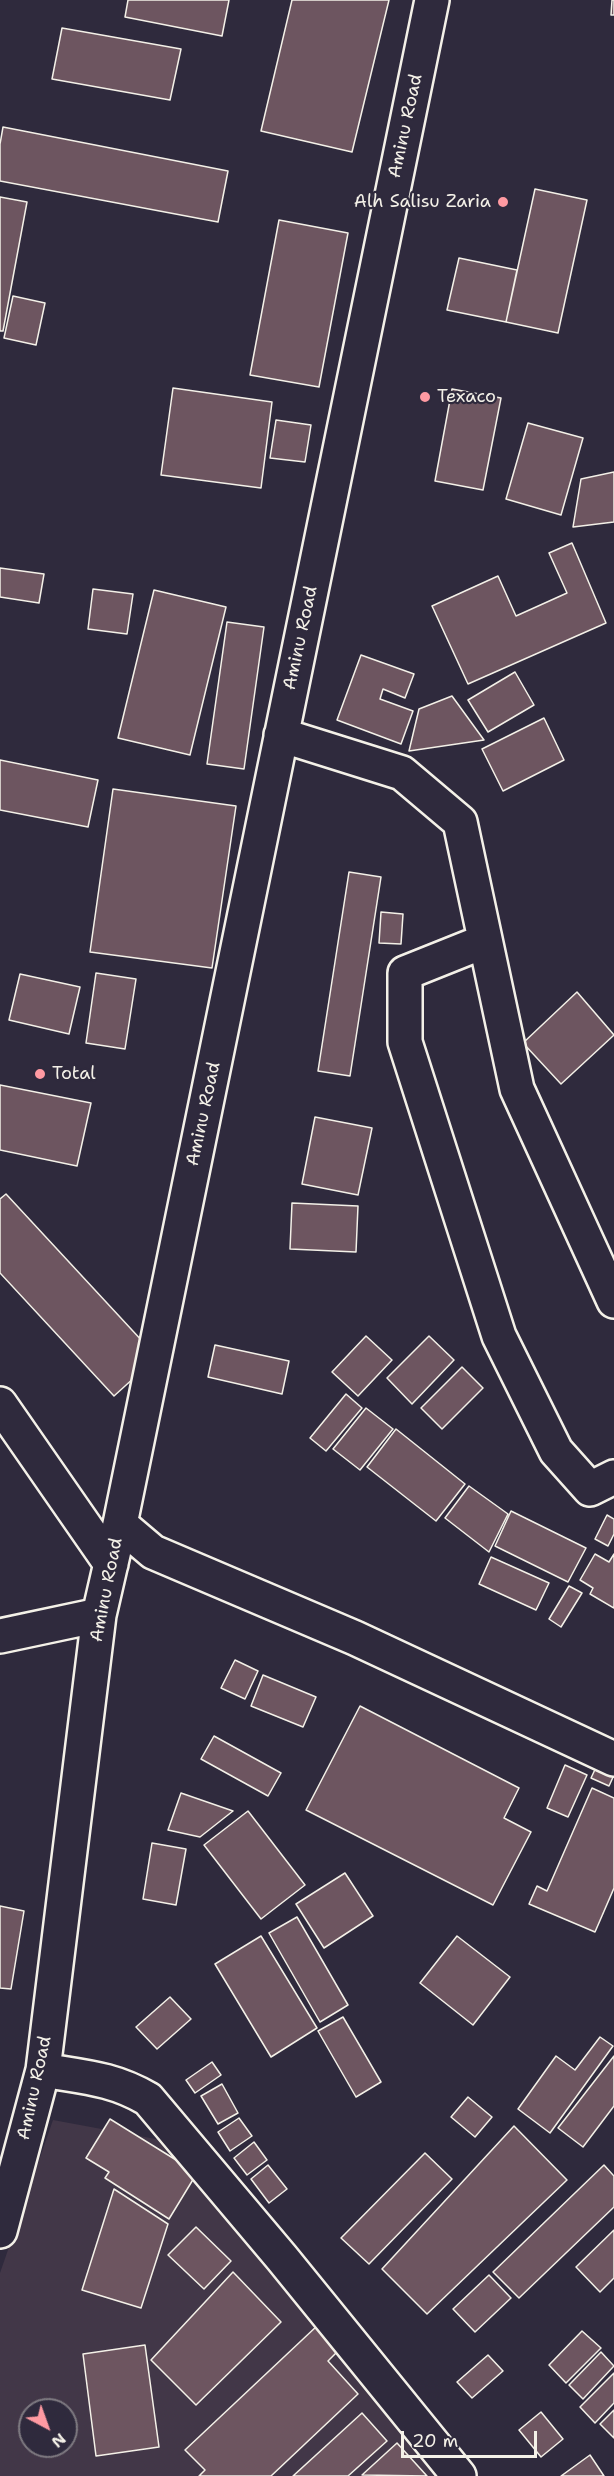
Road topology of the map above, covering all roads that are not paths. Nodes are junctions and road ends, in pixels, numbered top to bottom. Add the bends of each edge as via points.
1 (432, 0) edge
2 (281, 735) junction
3 (485, 941) junction
4 (614, 1301) edge
5 (0, 1404) edge
6 (614, 1477) edge
7 (120, 1524) junction
8 (111, 1564) junction
9 (99, 1616) junction
10 (0, 1635) edge
11 (614, 1759) edge
12 (43, 2070) junction
13 (0, 2231) edge
14 (459, 2476) edge

1 - 2 street, Aminu Road
2 - 3 street via 402,773 460,822
2 - 7 street, Aminu Road
3 - 4 street via 517,1089
3 - 6 street via 405,973 405,1042 499,1336 556,1451 590,1489
5 - 8 street
7 - 8 street, Aminu Road
7 - 11 street via 153,1552 355,1638
8 - 9 street, Aminu Road
9 - 10 street
9 - 12 street, Aminu Road
12 - 13 street, Aminu Road
12 - 14 street via 96,2077 148,2099

